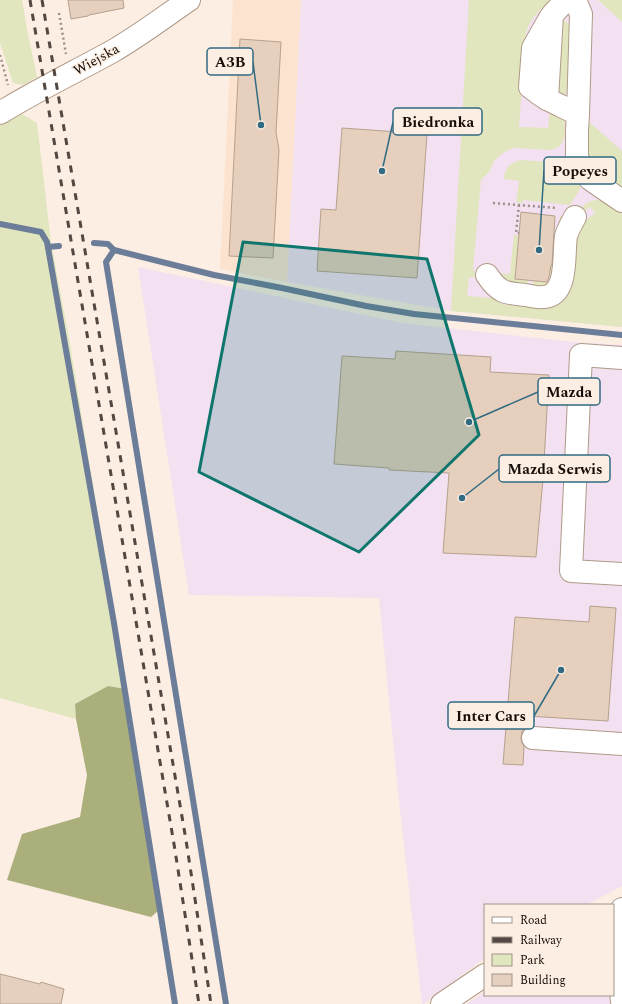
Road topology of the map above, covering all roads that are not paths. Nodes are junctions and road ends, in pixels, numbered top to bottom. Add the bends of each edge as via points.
1 (189, 0) edge
2 (575, 0) edge
3 (559, 7) edge
4 (6, 109) edge
5 (578, 114) junction
6 (622, 202) edge
7 (567, 212) road end
8 (487, 275) dead end
9 (622, 358) edge
10 (622, 574) edge
11 (533, 738) dead end
12 (622, 744) edge
13 (622, 909) edge
14 (614, 932) edge
15 (484, 976) edge
16 (622, 1001) edge
17 (442, 1004) edge

1 - 4 street, Wiejska via 114,50
2 - 5 street via 581,14
3 - 5 street via 533,48 530,87
5 - 6 street via 577,157 582,168 590,179
7 - 8 street via 562,279 556,292 544,297 509,294 495,286
9 - 10 street via 581,355 571,571
11 - 12 street
13 - 14 street
14 - 16 street
15 - 17 street

